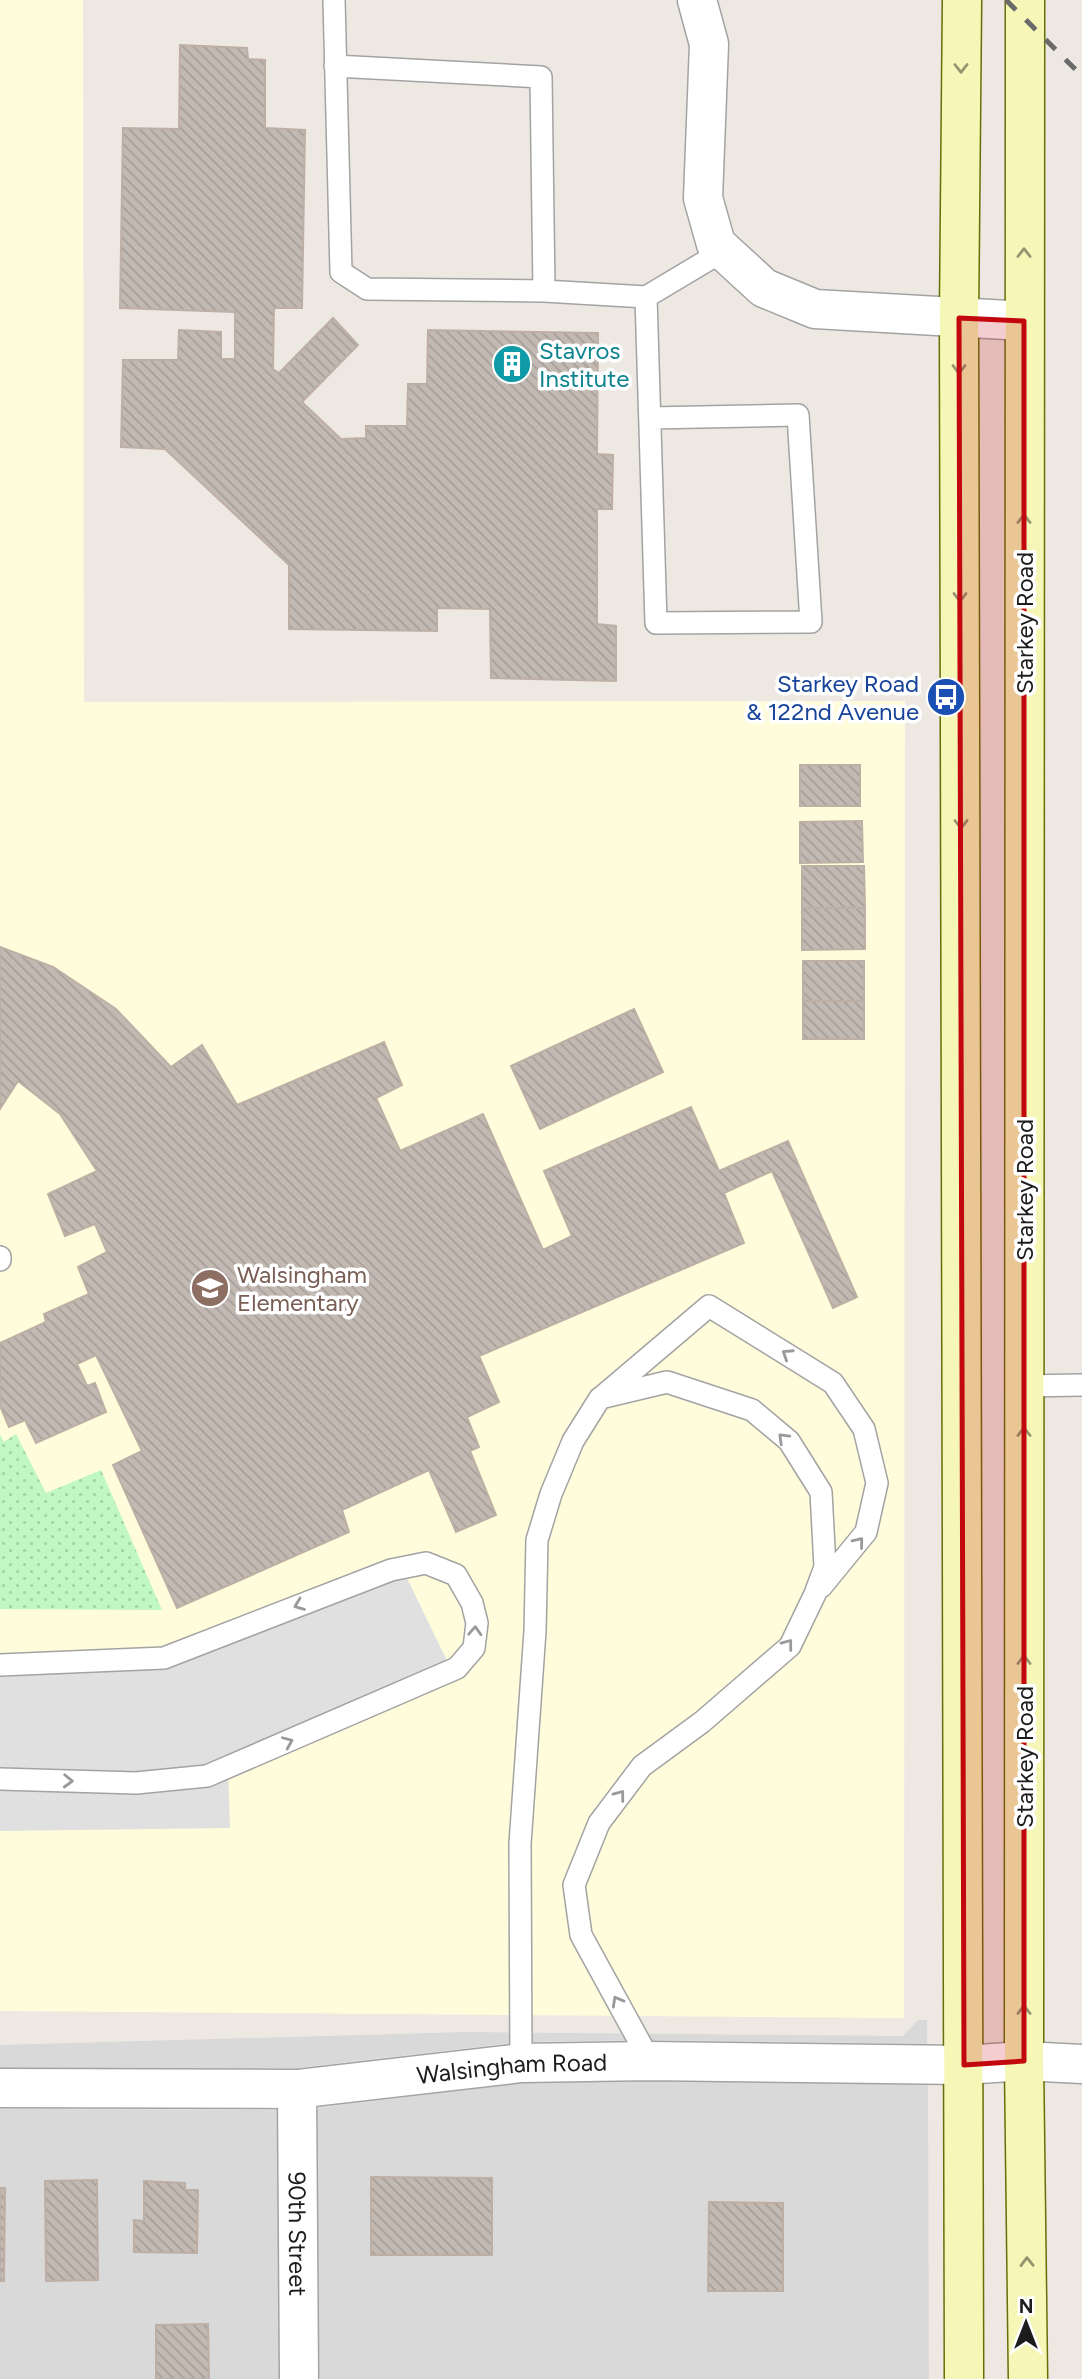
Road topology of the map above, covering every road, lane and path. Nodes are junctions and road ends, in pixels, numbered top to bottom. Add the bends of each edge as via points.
1 (334, 0) edge
2 (697, 0) edge
3 (962, 0) edge
4 (1025, 0) edge
5 (335, 66) junction
6 (723, 251) junction
7 (544, 291) junction
8 (646, 297) junction
9 (959, 318) junction
10 (1024, 321) junction
11 (650, 418) junction
12 (1082, 1385) edge
13 (1024, 1386) junction
14 (600, 1398) junction
15 (815, 1594) junction
16 (0, 1665) edge
17 (0, 1779) edge
18 (650, 2061) junction
19 (1024, 2061) junction
20 (521, 2063) junction
21 (1082, 2064) edge
22 (964, 2065) junction
23 (0, 2088) edge
24 (297, 2089) junction
25 (299, 2379) edge
26 (964, 2379) edge
27 (1028, 2379) edge

1 - 5 lane
2 - 6 street via 709,44 703,198 716,244
3 -> 9 main road
10 -> 4 main road, Starkey Road
5 - 7 lane via 341,272 367,289
5 - 7 lane via 541,77
6 - 8 lane
6 - 9 street via 764,288 815,309
7 - 8 lane
8 - 11 lane
9 - 10 street
9 -> 22 main road
13 -> 10 main road, Starkey Road
11 - 11 lane via 656,623 811,622 799,415
12 - 13 lane
19 -> 13 main road, Starkey Road
15 -> 14 lane via 825,1567 821,1492 789,1441 752,1410 667,1382
15 -> 14 lane via 866,1532 877,1483 864,1429 833,1383 709,1306
14 - 20 lane via 573,1441 537,1540 520,1844
18 -> 15 lane via 580,1935 574,1885 599,1823 642,1766 702,1722 790,1646
17 -> 16 lane via 136,1783 207,1776 457,1668 474,1648 477,1623 456,1575 426,1563 391,1570 163,1658
18 - 20 street, Walsingham Road
18 - 22 street, Walsingham Road
19 - 21 street, Walsingham Road
19 - 22 street, Walsingham Road
27 -> 19 main road, Starkey Road
20 - 24 street, Walsingham Road
22 - 26 main road
23 - 24 street, Walsingham Road
24 - 25 street, 90th Street

